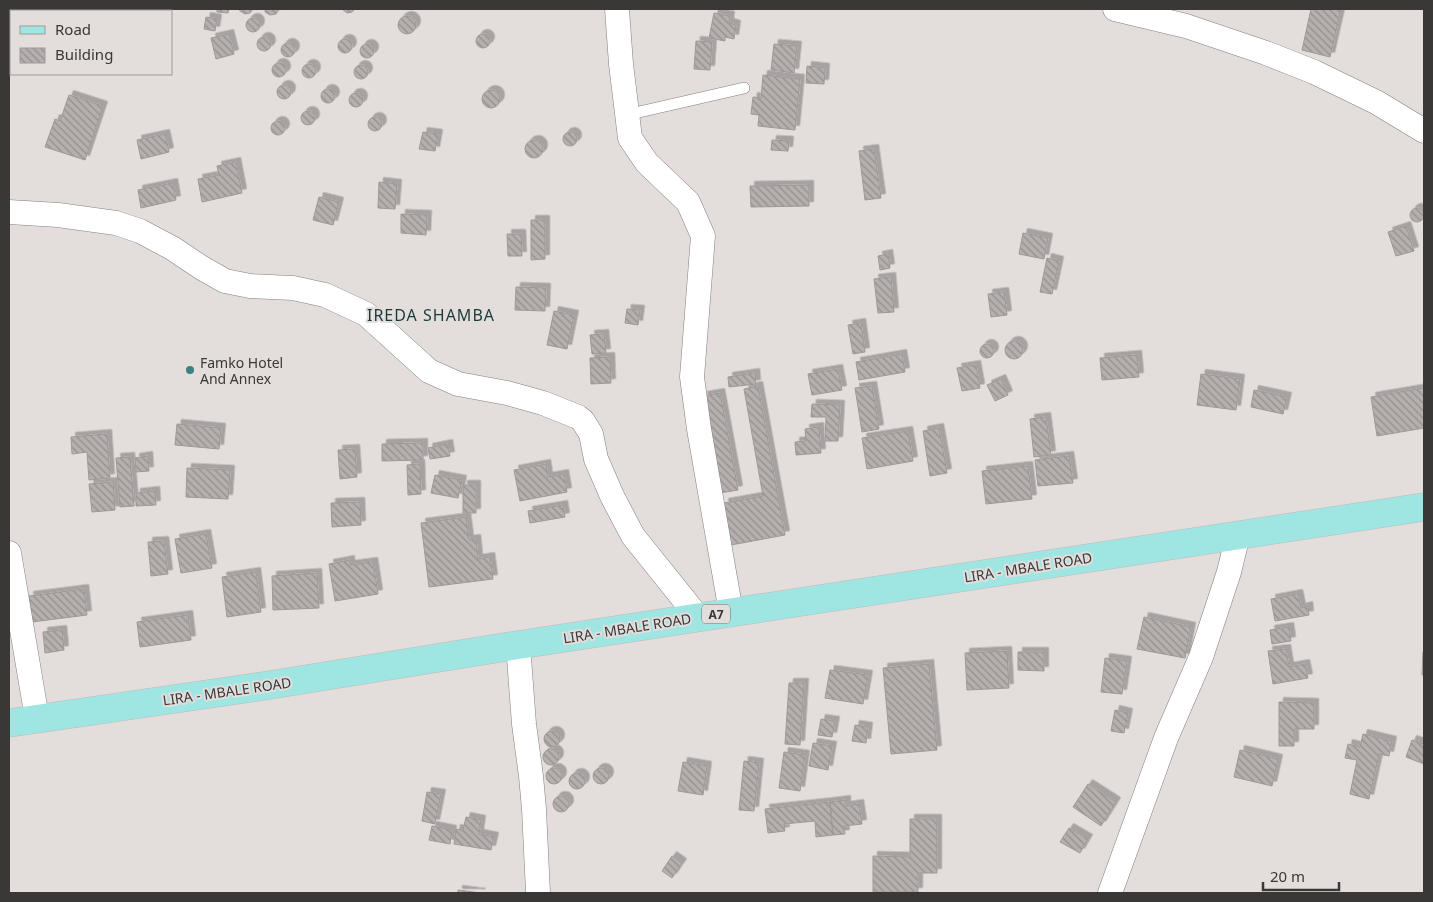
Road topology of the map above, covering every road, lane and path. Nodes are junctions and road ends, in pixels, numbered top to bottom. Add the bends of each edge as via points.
1 (617, 9) edge
2 (1115, 9) edge
3 (744, 88) dead end
4 (626, 115) junction
5 (1424, 132) edge
6 (9, 212) edge
7 (1424, 507) edge
8 (1238, 535) junction
9 (9, 553) edge
10 (731, 612) junction
11 (698, 617) junction
12 (518, 645) junction
13 (37, 718) junction
14 (9, 723) edge
15 (538, 893) edge
16 (1110, 893) edge

1 - 4 street
2 - 5 street via 1186,26 1314,72 1376,102
3 - 4 lane
4 - 10 street via 635,147 688,202 704,236 692,377
6 - 11 street via 116,223 172,248 225,281 325,295 366,314 429,371 458,384 507,393 578,417 590,434 596,459 633,536
7 - 8 main road, LIRA - MBALE ROAD / A7
8 - 10 main road, LIRA - MBALE ROAD / A7
8 - 16 street via 1201,657 1166,738
9 - 13 street
10 - 11 main road, LIRA - MBALE ROAD / A7
11 - 12 main road, LIRA - MBALE ROAD / A7
12 - 13 main road, LIRA - MBALE ROAD / A7
12 - 15 street via 534,801
13 - 14 main road, LIRA - MBALE ROAD / A7

